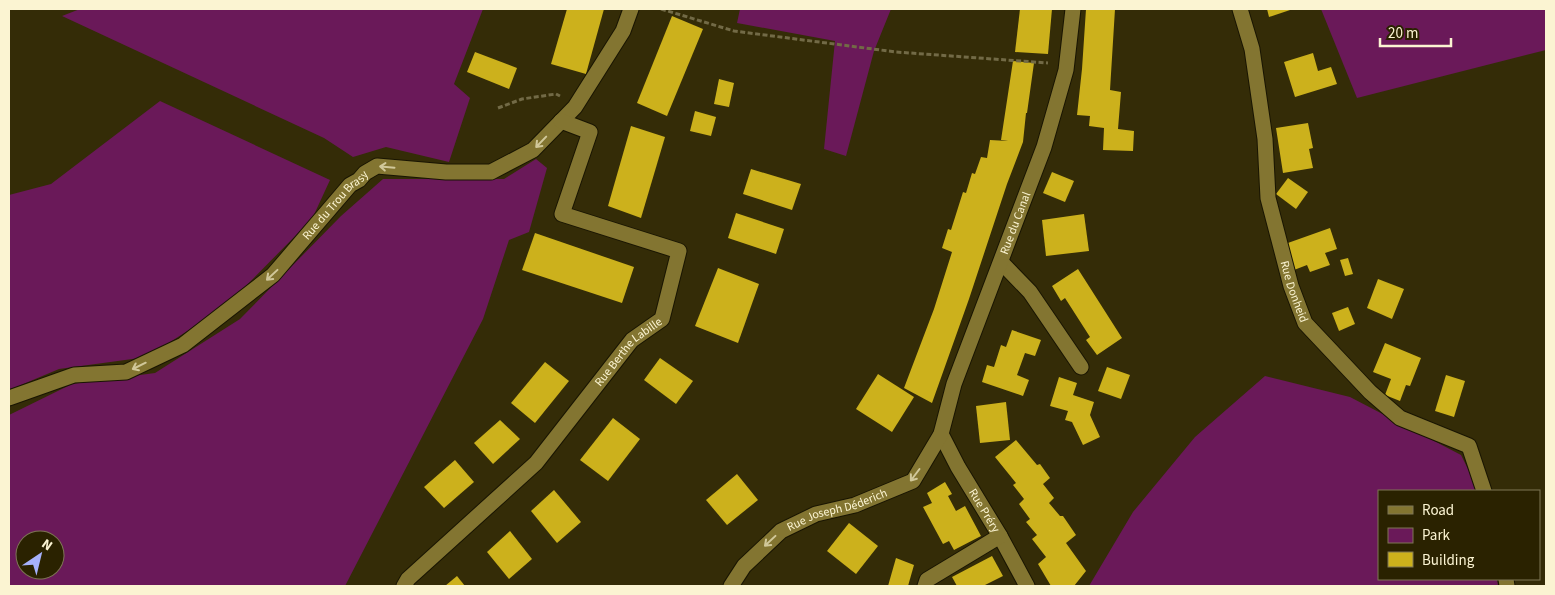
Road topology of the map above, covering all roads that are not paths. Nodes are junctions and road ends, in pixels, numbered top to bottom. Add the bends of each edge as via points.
1 (631, 9) edge
2 (1072, 9) edge
3 (1240, 9) edge
4 (561, 121) junction
5 (1001, 262) junction
6 (1081, 367) dead end
7 (9, 398) edge
8 (941, 434) junction
9 (1484, 490) edge
10 (1000, 536) junction
11 (404, 586) edge
12 (731, 586) edge
13 (925, 586) edge
14 (1027, 586) edge

1 - 4 street, Rue du Trou Brasy via 623,31 575,107
2 - 5 street, Rue du Canal via 1066,64 1044,147
3 - 9 street, Rue Donheid via 1252,49 1265,139 1268,198 1305,324 1370,392 1400,418 1469,446
4 -> 7 street, Rue du Trou Brasy via 533,150 491,172 377,166 350,186 273,275 183,345 126,372 74,375
4 - 11 street, Rue Berthe Labille via 590,132 562,214 679,252 662,319 632,340 536,463 408,578
5 - 6 street via 1030,292
5 - 8 street, Rue du Canal via 954,384
8 - 10 street, Rue Préry
8 -> 12 street, Rue Joseph Déderich via 913,481 856,505 816,514 782,531 744,566
10 - 13 street via 928,580
10 - 14 street, Rue Préry

